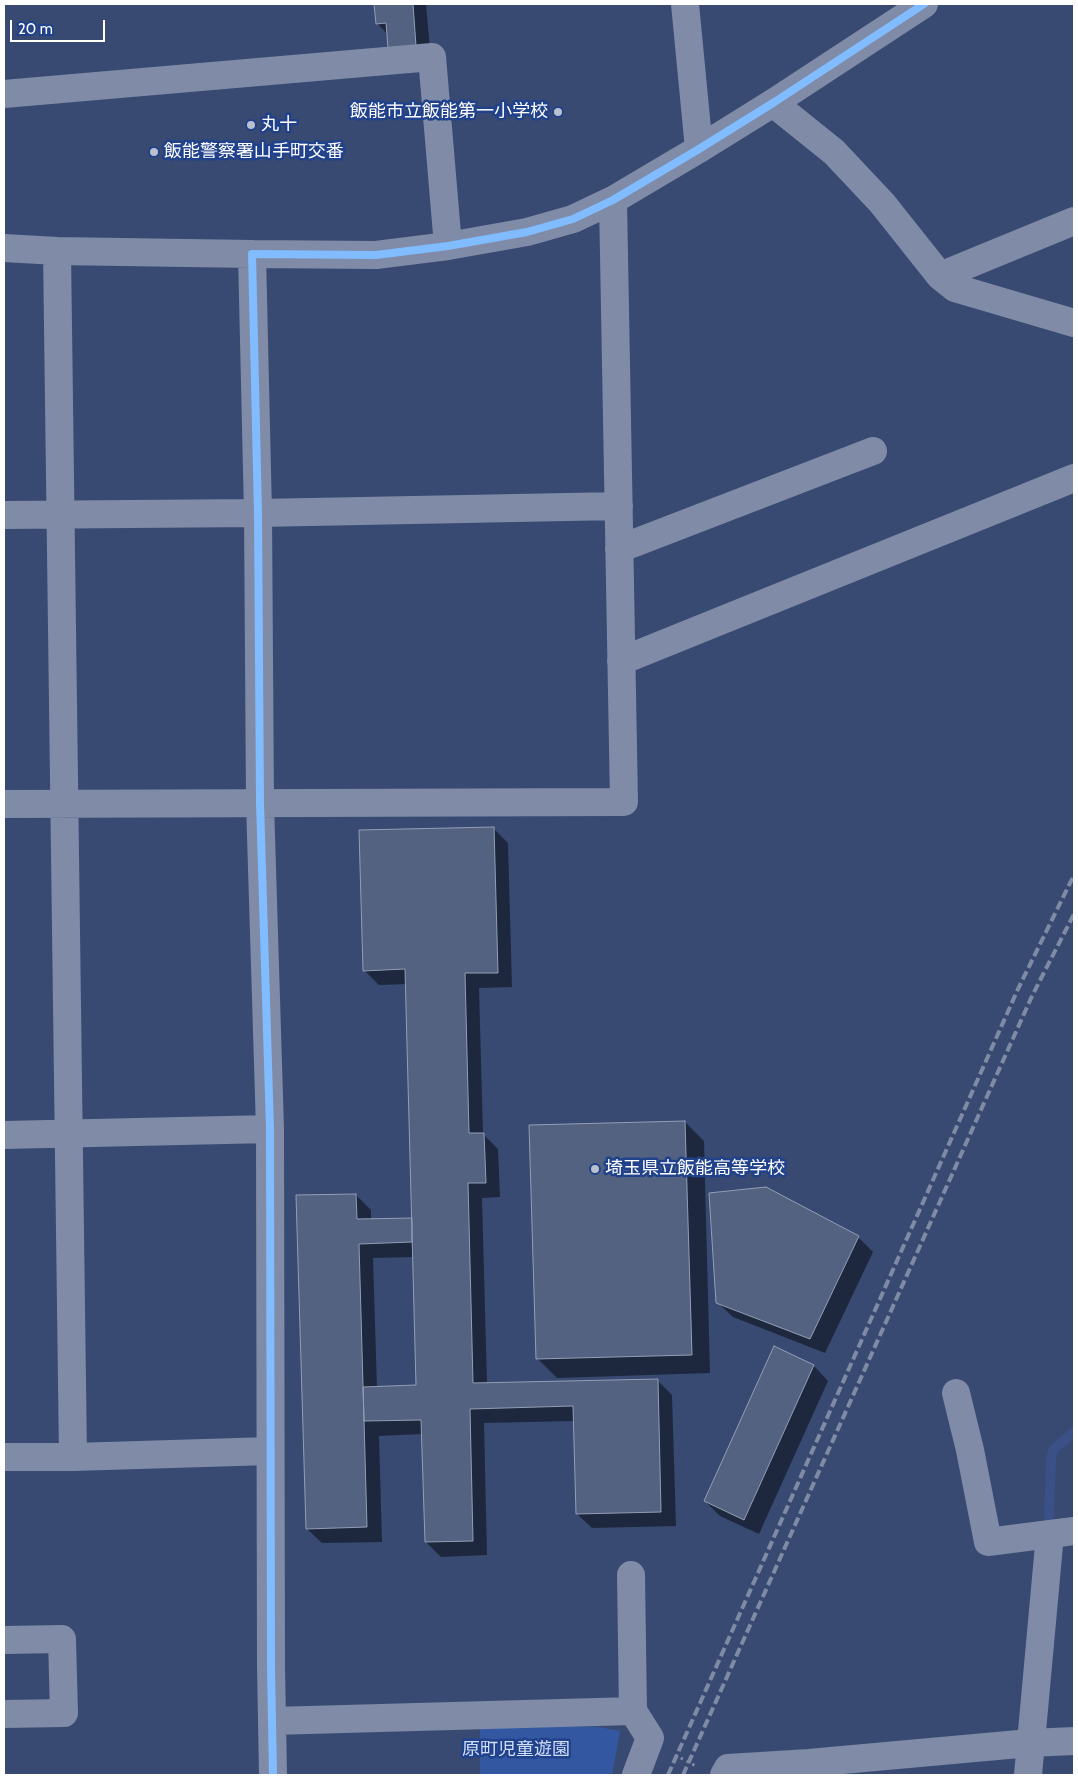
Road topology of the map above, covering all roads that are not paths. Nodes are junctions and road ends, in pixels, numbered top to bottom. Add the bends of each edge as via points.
1 (685, 4) edge
2 (924, 4) edge
3 (4, 94) edge
4 (773, 103) junction
5 (699, 149) junction
6 (613, 200) junction
7 (1074, 221) edge
8 (448, 246) junction
9 (4, 248) edge
10 (57, 251) junction
11 (252, 254) junction
12 (940, 276) junction
13 (1074, 323) edge
14 (873, 451) dead end
15 (1074, 478) edge
16 (619, 506) junction
17 (258, 513) junction
18 (61, 514) junction
19 (4, 515) edge
20 (619, 549) junction
21 (621, 661) junction
22 (260, 803) junction
23 (4, 804) edge
24 (65, 804) junction
25 (270, 1129) junction
26 (69, 1133) junction
27 (4, 1135) edge
28 (956, 1393) dead end
29 (270, 1451) junction
30 (4, 1457) edge
31 (73, 1457) junction
32 (1062, 1532) edge
33 (631, 1575) dead end
34 (4, 1640) edge
35 (633, 1711) junction
36 (4, 1714) edge
37 (272, 1721) junction
38 (1074, 1741) edge
39 (1030, 1743) junction
40 (808, 1769) edge
41 (272, 1775) edge
42 (636, 1775) edge
43 (724, 1775) edge
44 (1028, 1775) edge

1 - 5 street
2 - 4 street
3 - 8 street via 432,57
4 - 5 street
4 - 12 street via 834,152 882,203
5 - 6 street
6 - 8 street via 573,219 527,232
6 - 16 street
7 - 12 street
8 - 11 street via 376,255
9 - 10 street
10 - 11 street
10 - 18 street
11 - 17 street
12 - 13 street via 955,288
14 - 20 street
15 - 21 street
16 - 17 street
16 - 20 street
17 - 18 street
17 - 22 street
18 - 19 street
18 - 24 street
20 - 21 street
21 - 22 street via 624,802
22 - 24 street
22 - 25 street
23 - 24 street
24 - 26 street
25 - 26 street
25 - 29 street
26 - 27 street
26 - 31 street
28 - 32 street via 988,1542
29 - 31 street
29 - 37 street
30 - 31 street
32 - 39 street
33 - 35 street
34 - 36 street via 62,1639 64,1713
35 - 37 street
35 - 42 street via 650,1738
37 - 41 street
38 - 39 street
39 - 40 street
39 - 44 street
40 - 43 street via 728,1768

